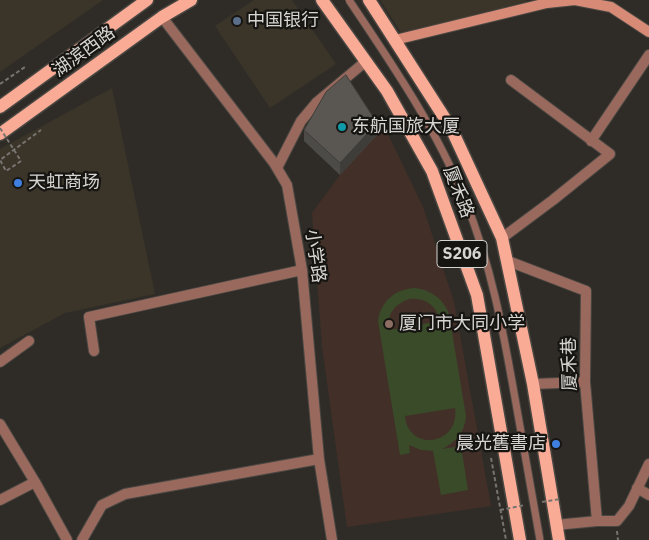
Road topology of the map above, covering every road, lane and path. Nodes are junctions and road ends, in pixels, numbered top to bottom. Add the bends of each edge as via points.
1 (147, 0) edge
2 (191, 0) edge
3 (322, 0) edge
4 (349, 0) edge
5 (368, 0) edge
6 (534, 3) edge
7 (162, 17) junction
8 (649, 32) edge
9 (395, 40) junction
10 (649, 54) edge
11 (365, 62) junction
12 (25, 67) dead end
13 (511, 80) dead end
14 (0, 84) edge
15 (0, 107) edge
16 (0, 128) edge
17 (40, 130) dead end
18 (0, 134) edge
19 (591, 141) junction
20 (278, 168) junction
21 (502, 238) junction
22 (508, 261) junction
23 (302, 270) junction
24 (29, 341) dead end
25 (94, 351) dead end
26 (0, 362) edge
27 (585, 382) junction
28 (532, 384) junction
29 (0, 424) edge
30 (491, 458) dead end
31 (319, 459) junction
32 (649, 464) edge
33 (36, 482) junction
34 (637, 488) junction
35 (649, 495) edge
36 (0, 500) edge
37 (597, 521) junction
38 (556, 524) junction
39 (67, 540) edge
40 (82, 540) edge
41 (332, 540) edge
42 (506, 540) edge
43 (520, 540) edge
44 (540, 540) edge
45 (558, 540) edge

1 - 15 main road, 湖滨西路
2 - 7 main road, 湖滨西路
3 - 11 main road, 厦禾路 / S206
4 - 44 lane, bridge via 435,136 454,172 476,228 500,311
5 - 9 main road, 厦禾路 / S206
6 - 8 street via 575,0 610,7
6 - 9 street
7 - 18 main road, 湖滨西路
7 - 20 street, 小学路
9 - 21 main road, 厦禾路 / S206 via 451,128
10 - 19 street
11 - 20 street via 317,102 300,121
11 - 43 main road, 厦禾路 / S206 via 387,92 432,171 477,295
12 - 14 path
13 - 19 street
16 - 17 path, bridge via 22,161 6,171 0,160
19 - 21 street via 610,154
20 - 23 street, 小学路 via 287,185
21 - 22 main road, 厦禾路 / S206
22 - 27 street, 厦禾巷 via 586,291
22 - 28 main road, 厦禾路 / S206
23 - 25 street via 89,317
23 - 31 street, 小学路
24 - 26 street
27 - 28 street
27 - 37 street, 厦禾巷
28 - 38 main road, 厦禾路 / S206
29 - 33 street
30 - 42 path
31 - 40 street via 125,494 102,505
31 - 41 street, 小学路
32 - 34 street
33 - 36 street
33 - 39 street
34 - 35 street
34 - 37 street via 617,521
37 - 38 street
38 - 45 main road, 厦禾路 / S206

